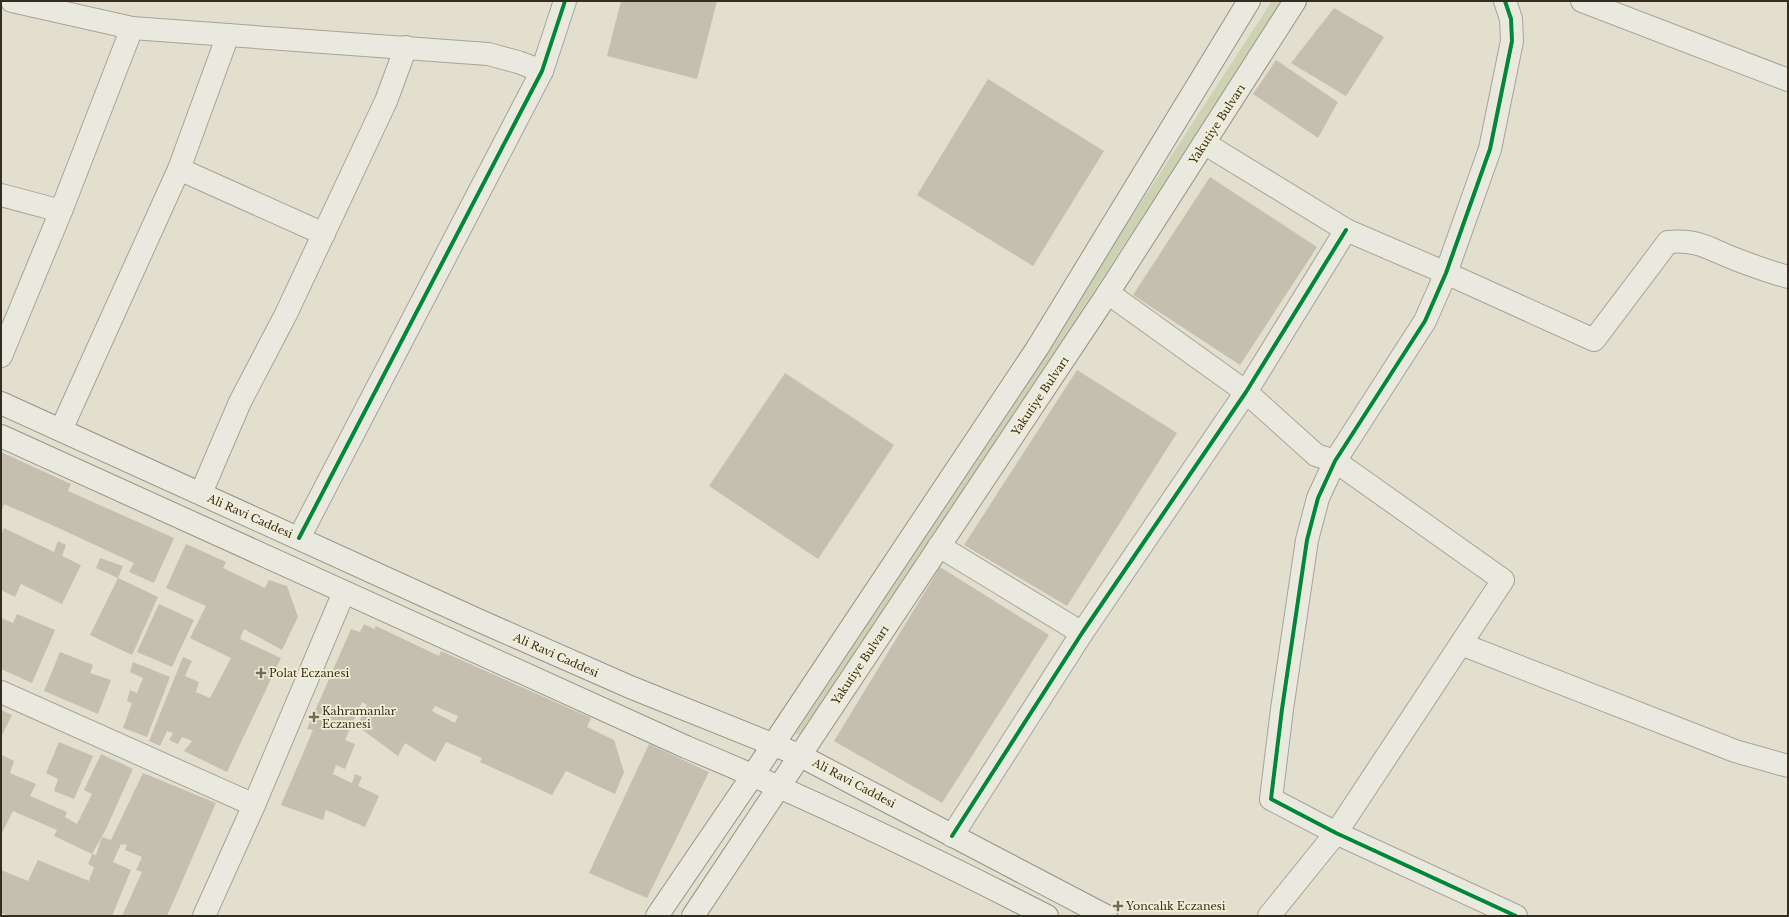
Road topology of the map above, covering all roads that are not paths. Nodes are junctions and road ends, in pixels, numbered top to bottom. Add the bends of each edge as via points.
1 (12, 1) edge
2 (565, 1) edge
3 (1249, 1) edge
4 (1295, 1) edge
5 (1505, 1) edge
6 (1582, 1) edge
7 (132, 28) junction
8 (228, 35) junction
9 (406, 47) junction
10 (542, 71) junction
11 (1788, 80) edge
12 (1204, 144) junction
13 (179, 169) junction
14 (1, 196) edge
15 (61, 211) junction
16 (1346, 230) junction
17 (324, 234) junction
18 (1446, 273) junction
19 (1788, 277) edge
20 (1108, 293) junction
21 (1, 356) edge
22 (1246, 392) junction
23 (1, 403) edge
24 (61, 430) junction
25 (1, 436) edge
26 (1335, 461) junction
27 (201, 493) junction
28 (299, 538) junction
29 (940, 546) junction
30 (344, 592) junction
31 (1082, 633) junction
32 (1461, 644) junction
33 (1, 692) edge
34 (774, 744) junction
35 (799, 755) junction
36 (1788, 766) edge
37 (753, 775) junction
38 (778, 786) junction
39 (254, 805) junction
40 (1336, 832) junction
41 (952, 836) junction
42 (204, 916) edge
43 (657, 916) edge
44 (693, 916) edge
45 (1047, 916) edge
46 (1106, 916) edge
47 (1269, 916) edge
48 (1516, 916) edge

1 - 7 street
2 - 10 street
3 - 34 street via 1038,347
4 - 12 street, Yakutiye Bulvarı
5 - 18 street via 1511,19 1512,41 1491,141
6 - 11 street
7 - 8 street
7 - 15 street
8 - 9 street
8 - 13 street
9 - 10 street via 488,54
9 - 17 street via 386,101
10 - 28 street
12 - 16 street
12 - 20 street, Yakutiye Bulvarı
13 - 17 street
13 - 24 street
14 - 15 street
15 - 21 street
16 - 18 street
16 - 22 street
17 - 27 street via 240,402
18 - 19 street via 1594,340 1668,242 1683,240 1700,244
18 - 26 street via 1425,321
20 - 22 street
20 - 29 street, Yakutiye Bulvarı
22 - 26 street via 1316,455
22 - 31 street
23 - 24 street, Ali Ravi Caddesi
24 - 27 street, Ali Ravi Caddesi
25 - 30 street
26 - 32 street via 1503,580
26 - 40 street via 1318,498 1307,540 1271,799
27 - 28 street, Ali Ravi Caddesi
28 - 34 street, Ali Ravi Caddesi via 630,687
29 - 31 street
29 - 35 street, Yakutiye Bulvarı
30 - 37 street
30 - 39 street
31 - 41 street
32 - 36 street via 1735,751
32 - 40 street
33 - 39 street
34 - 35 street, Ali Ravi Caddesi
34 - 37 street
35 - 38 street, Yakutiye Bulvarı
35 - 41 street, Ali Ravi Caddesi
37 - 38 street
37 - 43 street
38 - 44 street, Yakutiye Bulvarı
38 - 45 street via 943,863
39 - 42 street
40 - 47 street
40 - 48 street
41 - 46 street, Ali Ravi Caddesi

